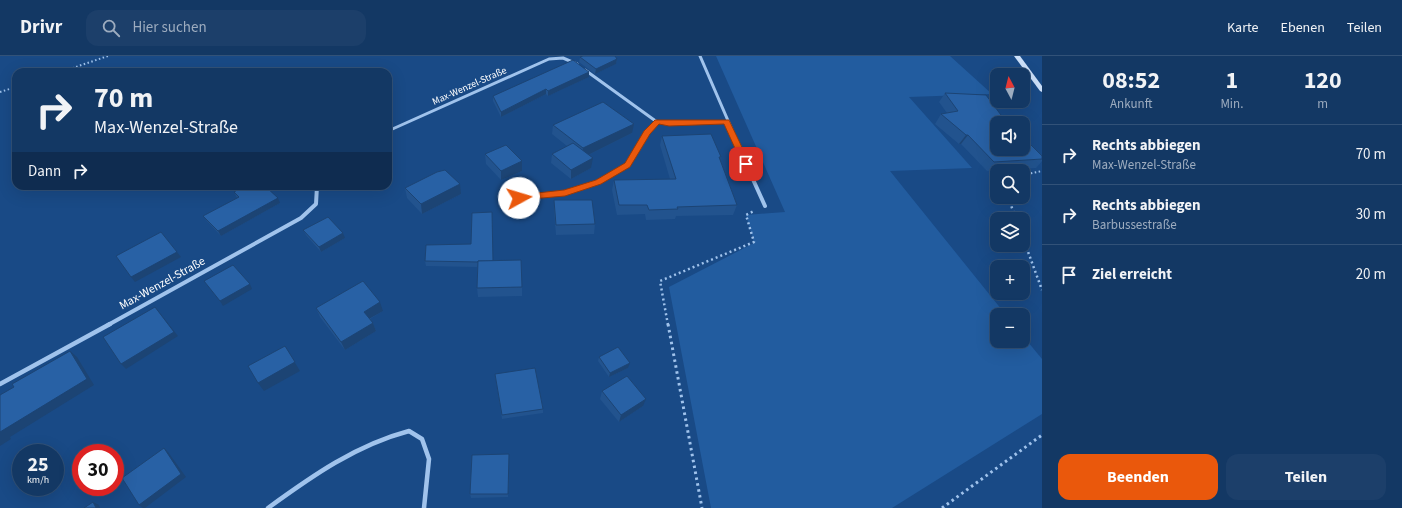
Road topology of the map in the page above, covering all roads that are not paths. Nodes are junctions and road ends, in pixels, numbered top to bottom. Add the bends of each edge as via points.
1 (700, 56) edge
2 (1017, 56) edge
3 (1042, 90) edge
4 (657, 122) junction
5 (727, 122) junction
6 (392, 129) edge
7 (317, 190) edge
8 (519, 198) dead end
9 (765, 206) road end
10 (0, 384) edge
11 (268, 508) edge
12 (424, 508) edge

1 - 5 street
2 - 3 street
4 - 5 street
4 - 6 street, Max-Wenzel-Straße via 571,60 561,57
4 - 8 street via 647,133 628,165 599,182 565,193
5 - 9 street
7 - 10 street, Max-Wenzel-Straße via 316,204 301,218
11 - 12 street via 365,445 389,435 409,431 422,439 429,459

